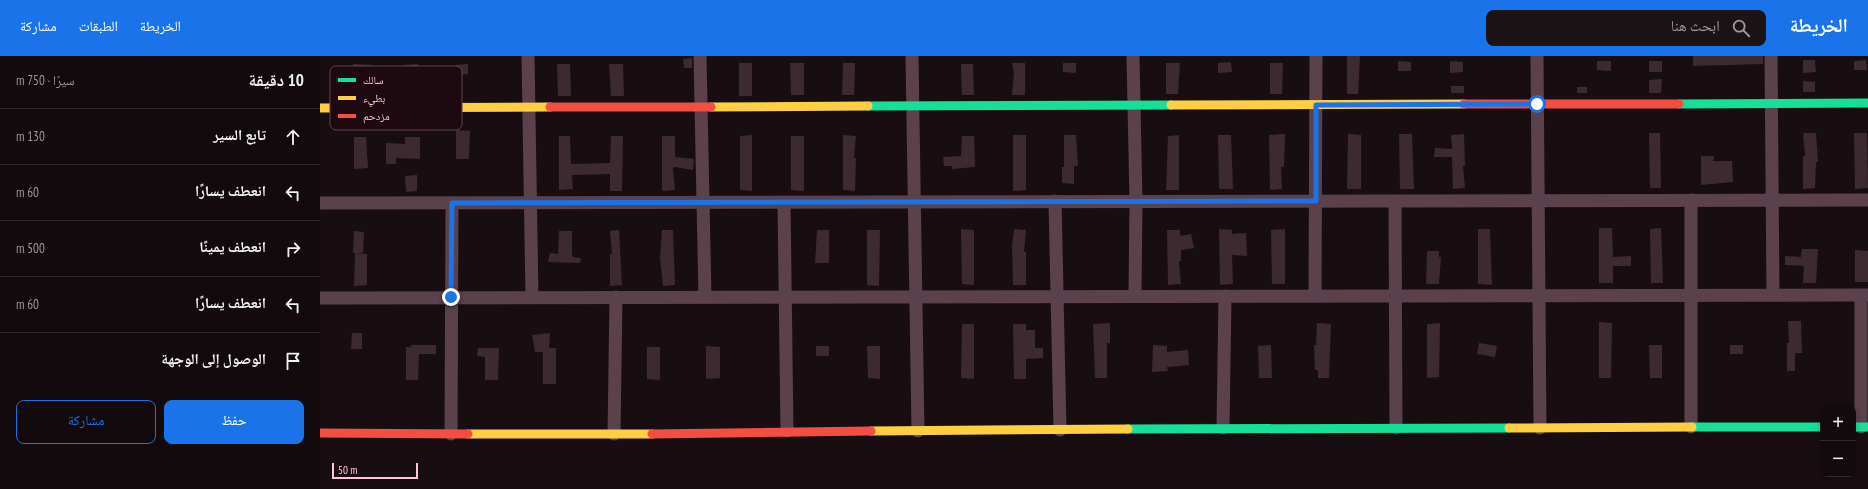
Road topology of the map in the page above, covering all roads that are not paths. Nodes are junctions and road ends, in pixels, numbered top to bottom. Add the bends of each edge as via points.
1 (528, 56) edge
2 (700, 56) edge
3 (912, 56) edge
4 (1133, 56) edge
5 (1316, 56) edge
6 (1537, 56) edge
7 (1771, 56) edge
8 (1772, 103) junction
9 (1868, 103) edge
10 (1537, 104) junction
11 (1133, 105) junction
12 (1316, 105) junction
13 (701, 106) junction
14 (914, 106) junction
15 (462, 107) edge
16 (529, 107) junction
17 (320, 108) edge
18 (330, 108) edge
19 (1538, 200) junction
20 (1690, 200) junction
21 (1773, 200) junction
22 (1868, 200) edge
23 (1055, 201) junction
24 (1136, 201) junction
25 (1316, 201) junction
26 (1395, 201) junction
27 (703, 202) junction
28 (784, 202) junction
29 (915, 202) junction
30 (320, 203) edge
31 (452, 203) junction
32 (530, 203) junction
33 (1539, 295) junction
34 (1691, 295) junction
35 (1773, 295) junction
36 (1865, 295) edge
37 (916, 296) junction
38 (1056, 296) junction
39 (1135, 296) junction
40 (1225, 296) junction
41 (1316, 296) junction
42 (1394, 296) junction
43 (451, 297) junction
44 (532, 297) junction
45 (616, 297) junction
46 (705, 297) junction
47 (784, 297) junction
48 (320, 298) edge
49 (1691, 427) junction
50 (1820, 427) edge
51 (1861, 427) edge
52 (1223, 428) junction
53 (1396, 428) junction
54 (1540, 428) junction
55 (1060, 430) junction
56 (787, 431) junction
57 (918, 431) junction
58 (320, 433) edge
59 (451, 434) junction
60 (614, 434) junction

1 - 16 street
2 - 13 street
3 - 14 street
4 - 11 street
5 - 12 street
6 - 10 street
7 - 8 street
8 - 9 street
8 - 10 street
8 - 21 street
10 - 12 street
10 - 19 street
11 - 12 street
11 - 14 street
11 - 24 street
12 - 25 street
13 - 14 street
13 - 16 street
13 - 27 street
14 - 29 street
15 - 16 street
16 - 32 street
17 - 18 street
19 - 20 street
19 - 26 street
19 - 33 street
20 - 21 street
20 - 34 street
21 - 22 street
21 - 35 street
23 - 24 street
23 - 29 street
23 - 38 street
24 - 25 street
24 - 39 street
25 - 26 street
25 - 41 street
26 - 42 street
27 - 28 street
27 - 32 street
27 - 46 street
28 - 29 street
28 - 47 street
29 - 37 street
30 - 31 street
31 - 32 street
31 - 43 street
32 - 44 street
33 - 34 street
33 - 42 street
33 - 54 street
34 - 35 street
34 - 49 street
35 - 36 street
36 - 51 street
37 - 38 street
37 - 47 street
37 - 57 street
38 - 39 street
38 - 55 street
39 - 40 street
40 - 41 street
40 - 52 street
41 - 42 street
42 - 53 street
43 - 44 street
43 - 48 street
43 - 59 street
44 - 45 street
45 - 46 street
45 - 60 street
46 - 47 street
47 - 56 street
49 - 50 street
49 - 54 street
52 - 53 street
52 - 55 street
53 - 54 street
55 - 57 street
56 - 57 street
56 - 60 street
58 - 59 street
59 - 60 street

